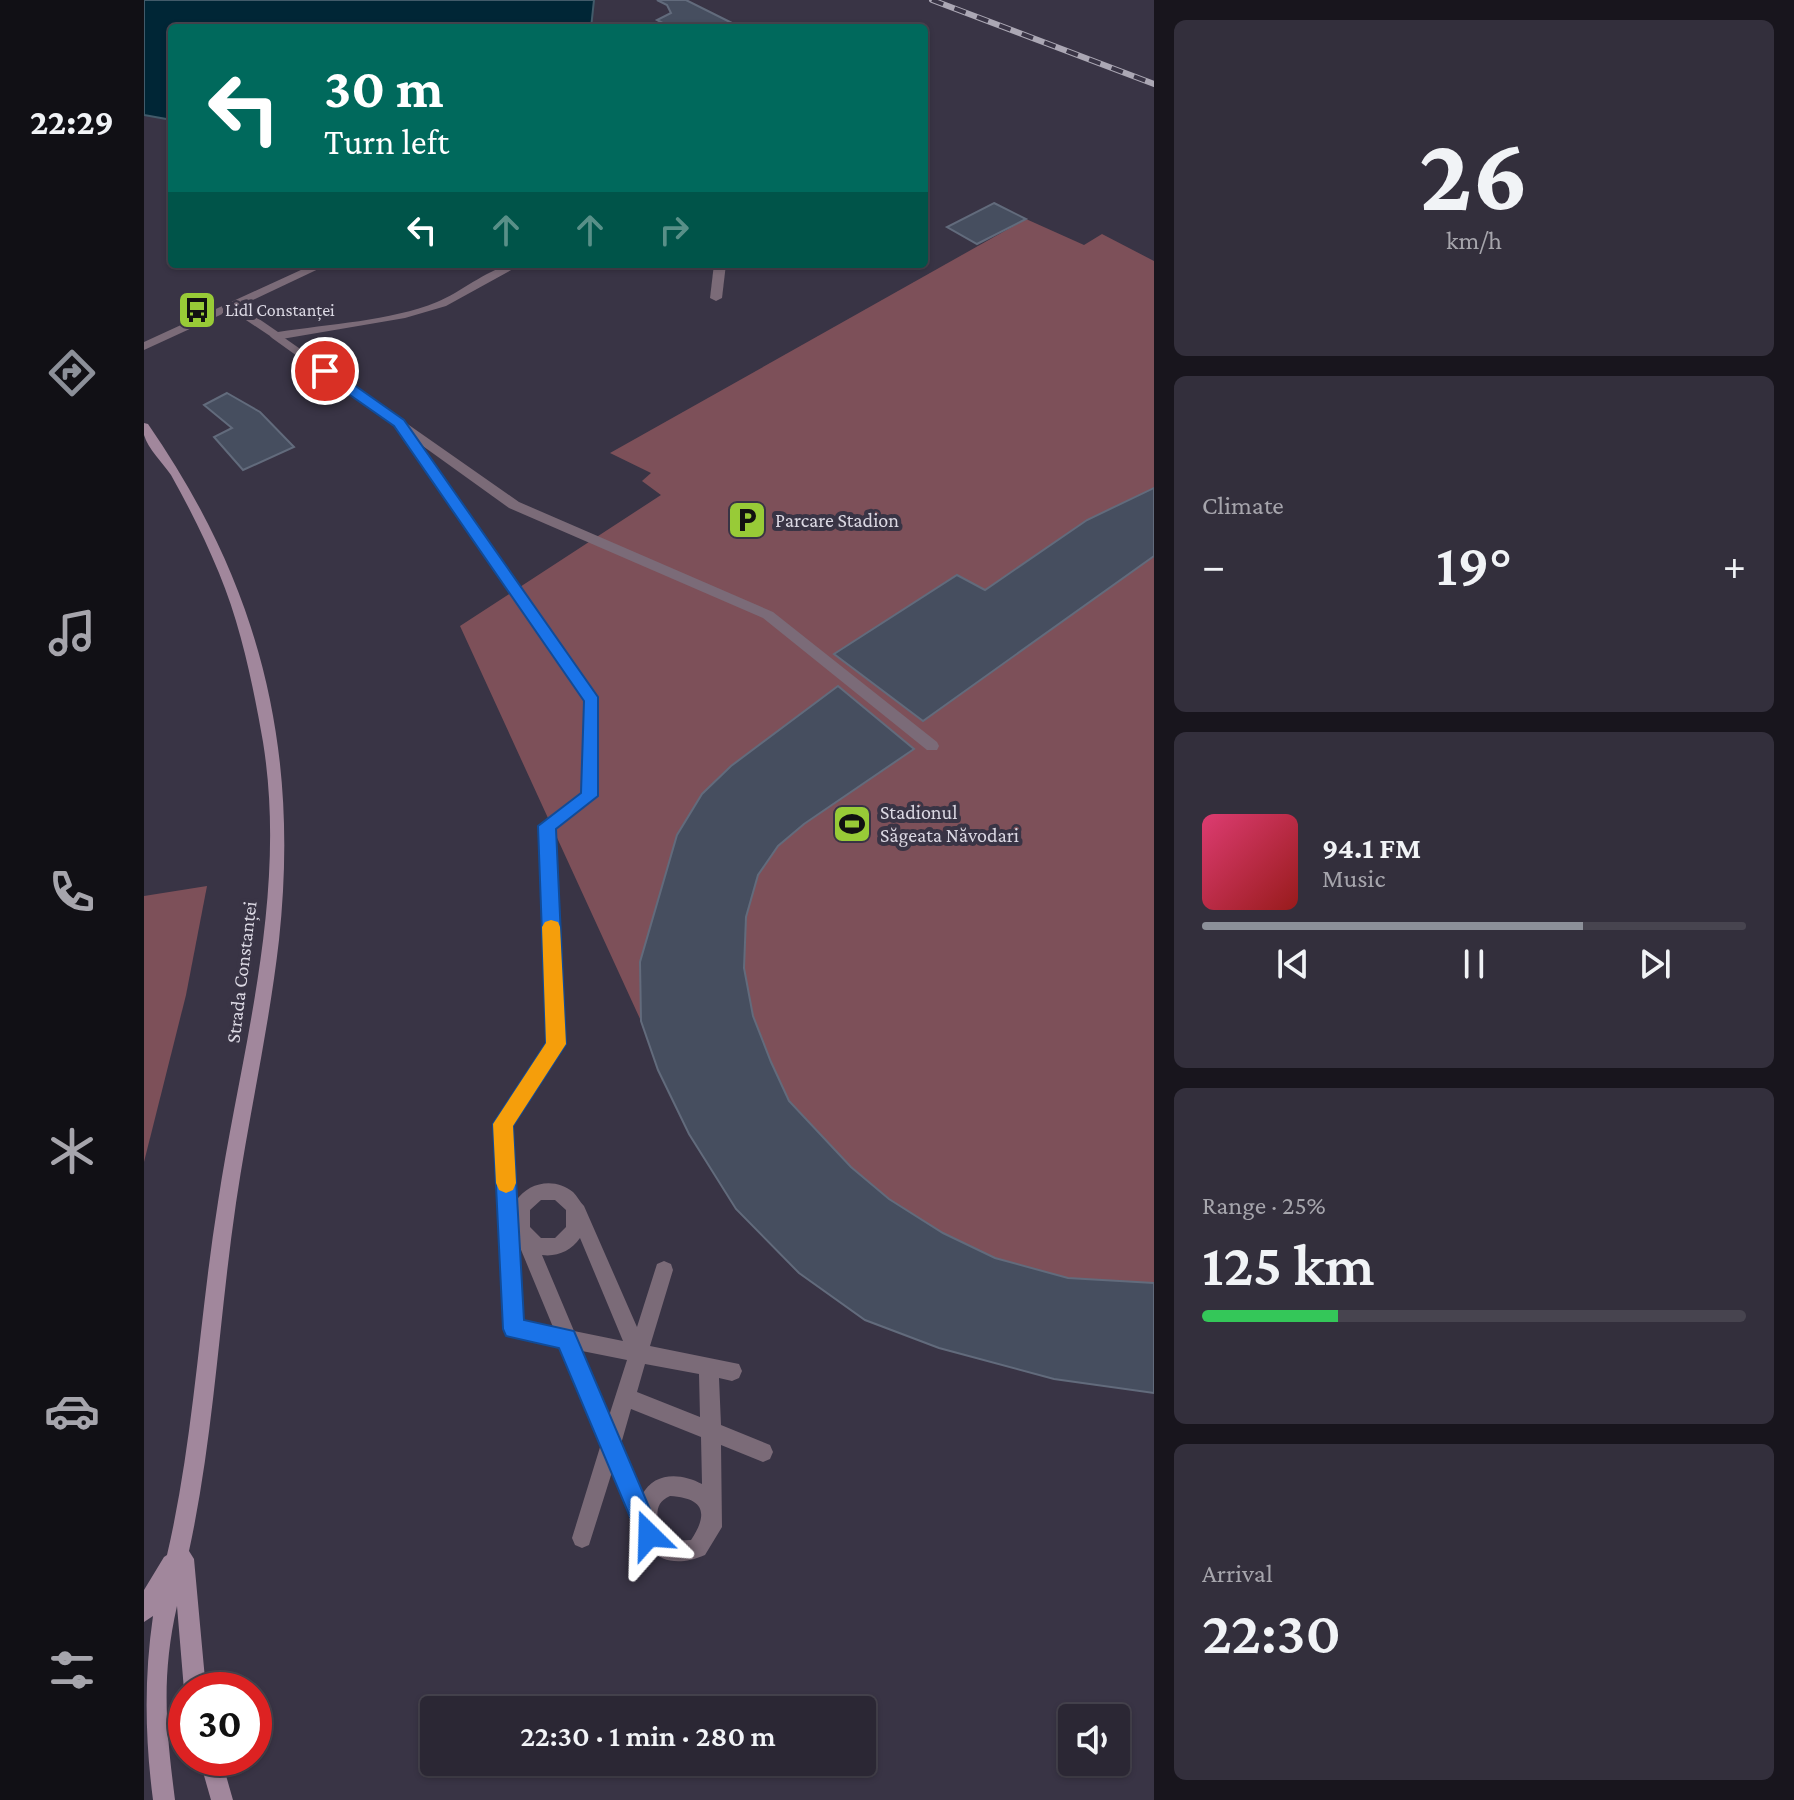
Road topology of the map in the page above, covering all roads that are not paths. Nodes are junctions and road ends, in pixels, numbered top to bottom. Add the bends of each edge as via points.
1 (315, 268) edge
2 (508, 268) edge
3 (720, 268) edge
4 (716, 298) dead end
5 (234, 307) junction
6 (276, 336) junction
7 (144, 346) edge
8 (399, 423) junction
9 (144, 427) edge
10 (932, 746) dead end
11 (576, 1207) junction
12 (523, 1233) junction
13 (664, 1270) dead end
14 (566, 1339) junction
15 (638, 1353) junction
16 (709, 1367) junction
17 (732, 1371) dead end
18 (625, 1397) junction
19 (711, 1432) junction
20 (611, 1443) junction
21 (763, 1452) dead end
22 (713, 1518) junction
23 (649, 1535) junction
24 (582, 1538) dead end
25 (181, 1546) junction
26 (144, 1611) edge
27 (193, 1672) edge
28 (215, 1776) edge
29 (164, 1800) edge
30 (222, 1800) edge

1 - 5 street
2 - 6 street via 430,308
3 - 4 street
5 - 6 street
5 - 7 street
6 - 8 street
8 - 10 street via 514,505 768,615
8 - 14 street via 592,701 590,796 547,826 556,1044 503,1124 514,1329
9 - 25 street, Strada Constanței via 192,500 226,572 249,639 276,777 271,939 229,1186
11 - 12 street via 577,1225 565,1241 546,1246
11 - 12 street via 562,1194 534,1195 522,1208
11 - 15 street
12 - 14 street
13 - 15 street
14 - 15 street
14 - 20 street
15 - 16 street
15 - 18 street
16 - 17 street
16 - 19 street
18 - 19 street
18 - 20 street
19 - 21 street
19 - 22 street
20 - 23 street
20 - 24 street
22 - 23 street via 706,1540 688,1552 665,1550
22 - 23 street via 696,1489 675,1483 649,1502
25 - 26 street, Strada Constanței
25 - 27 street, Strada Constanței
25 - 29 street, Strada Constanței via 156,1663 156,1732
28 - 30 street

